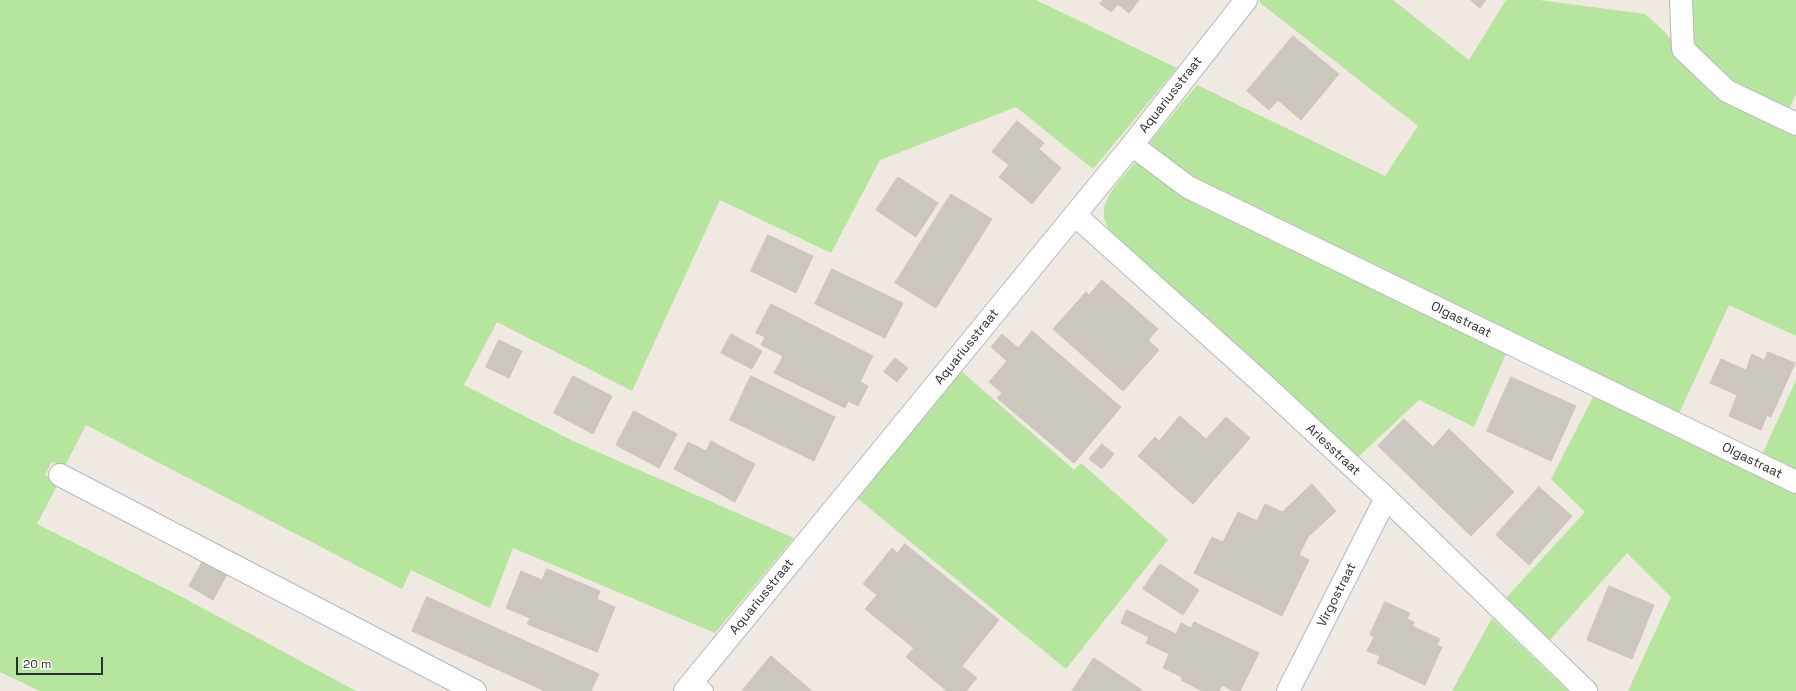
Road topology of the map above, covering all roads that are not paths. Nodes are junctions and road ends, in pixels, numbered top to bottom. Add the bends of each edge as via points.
1 (1246, 0) edge
2 (1682, 0) edge
3 (1796, 124) edge
4 (1132, 145) junction
5 (1074, 215) junction
6 (60, 475) dead end
7 (1796, 482) edge
8 (1386, 498) junction
9 (694, 688) edge
10 (475, 691) edge
11 (1288, 691) edge
12 (1586, 691) edge

1 - 4 street, Aquariusstraat
2 - 3 street via 1683,49 1726,91
4 - 5 street, Aquariusstraat
4 - 7 street, Olgastraat via 1188,187
5 - 8 street, Ariesstraat
5 - 9 street, Aquariusstraat
6 - 10 street
8 - 11 street, Virgostraat
8 - 12 street, Ariesstraat

